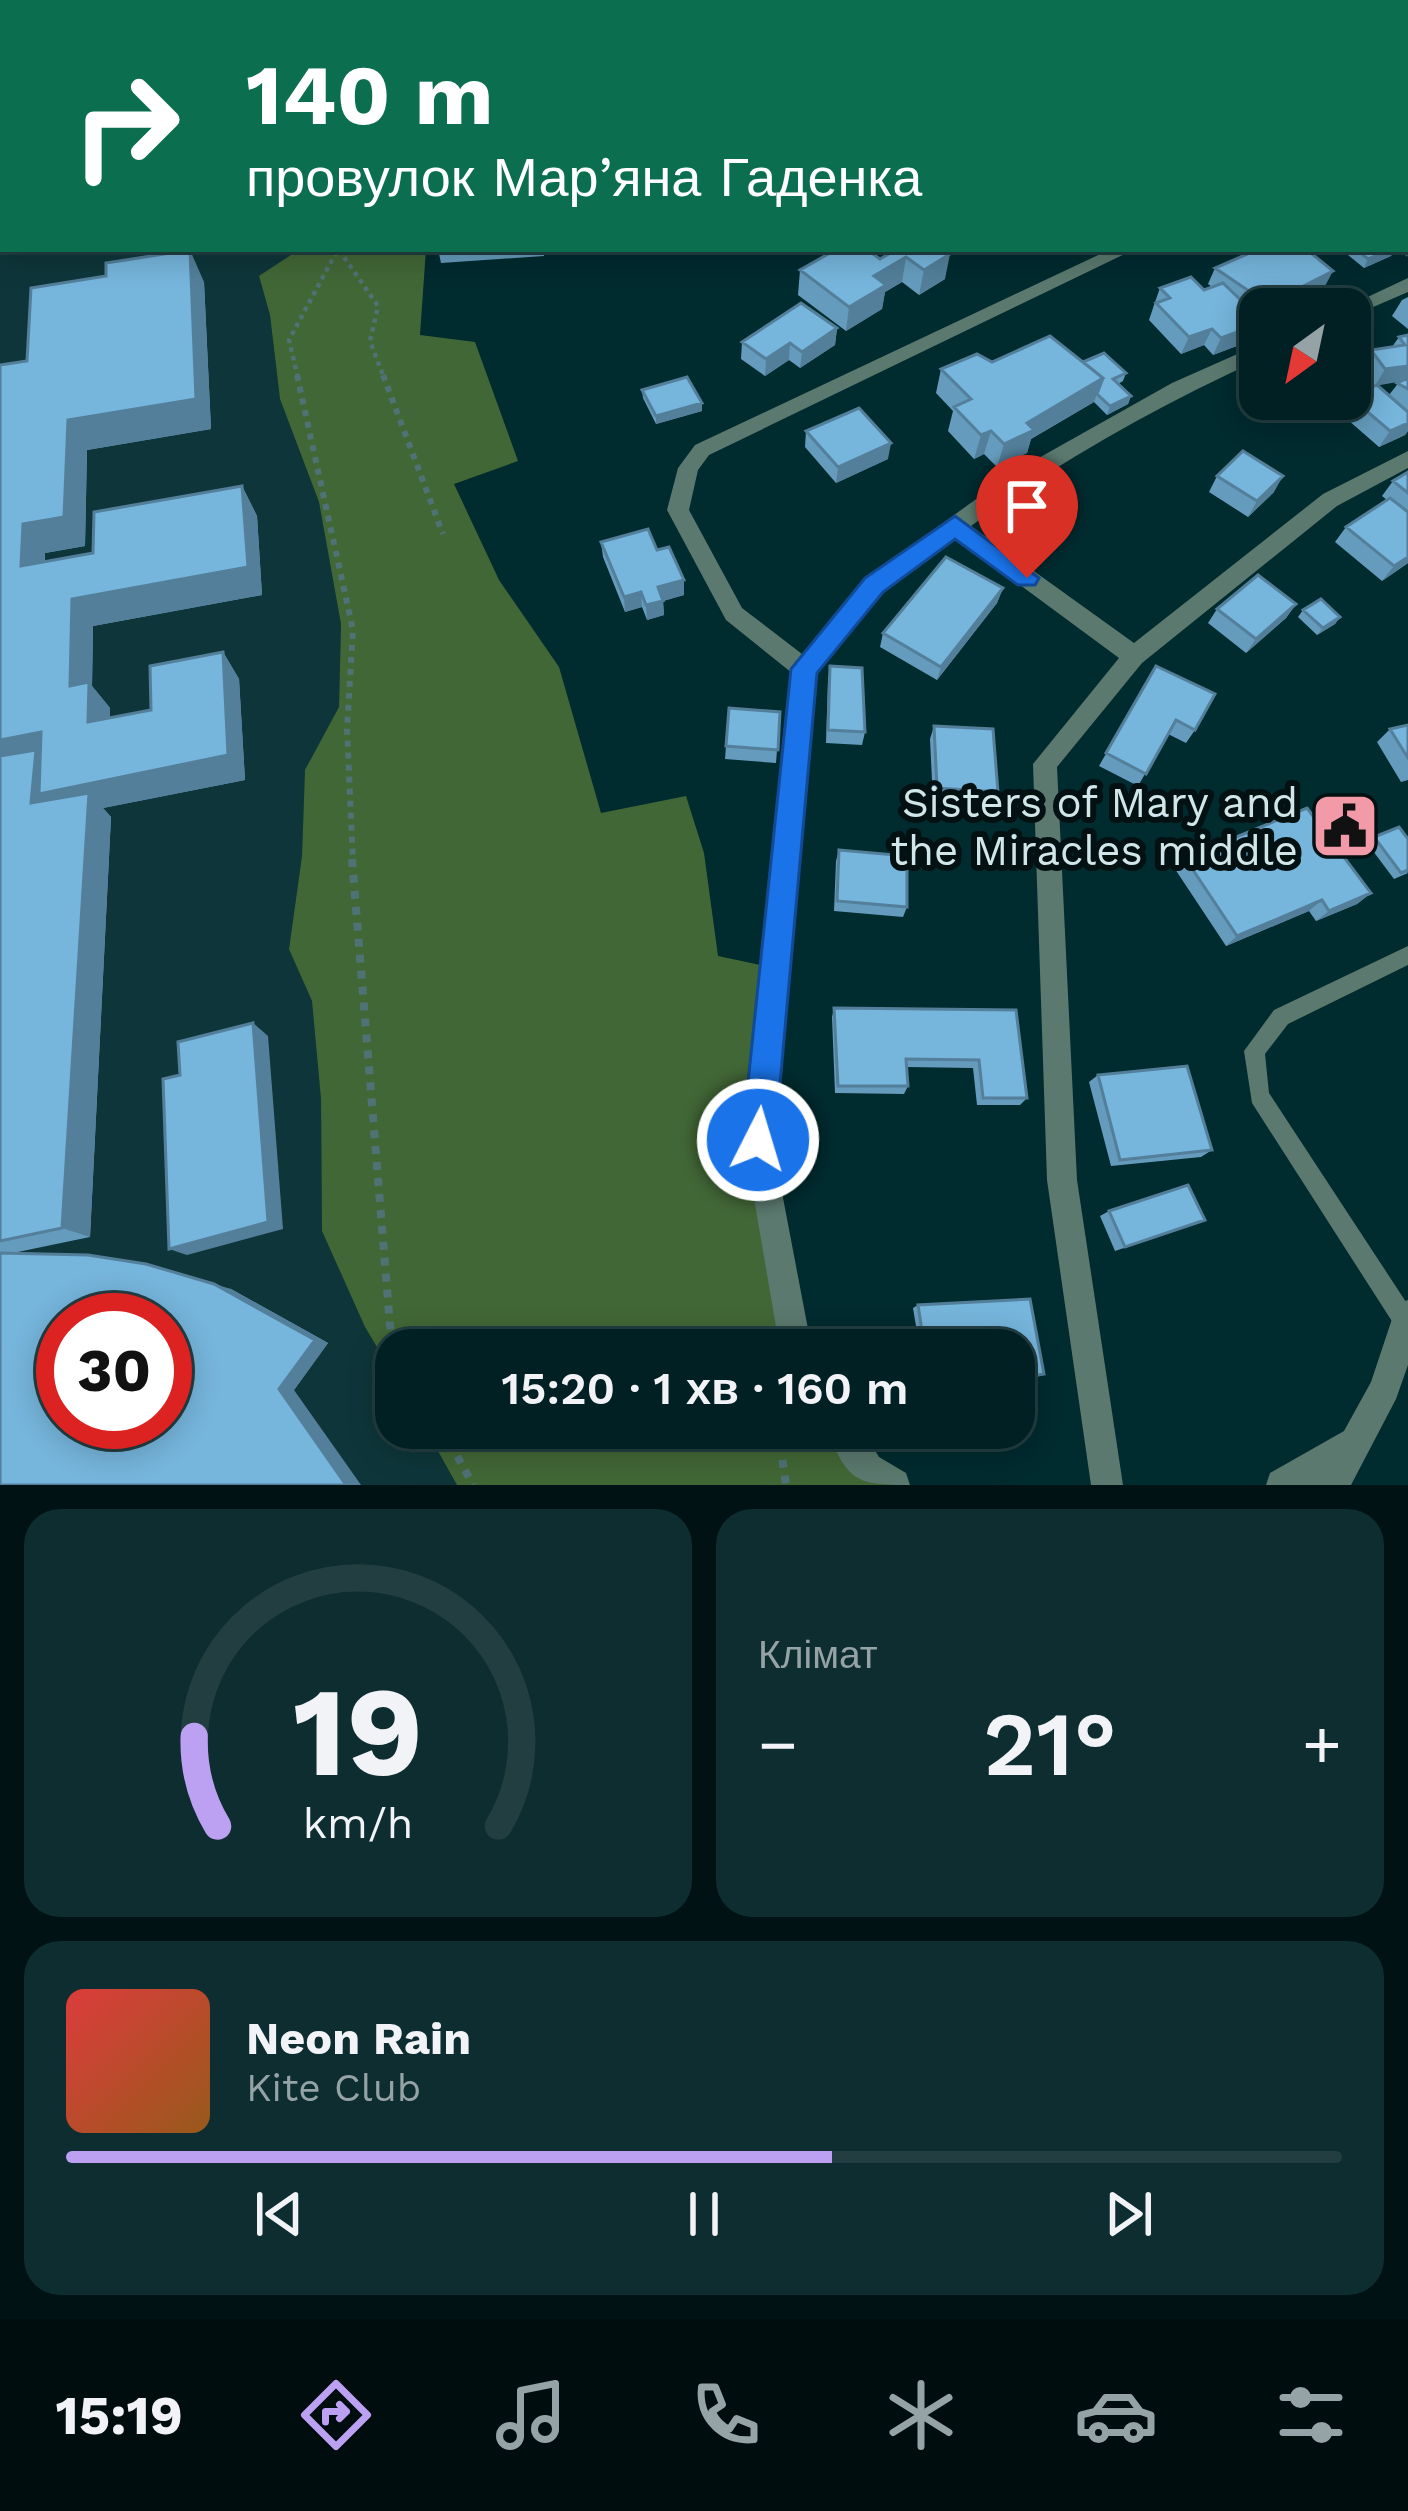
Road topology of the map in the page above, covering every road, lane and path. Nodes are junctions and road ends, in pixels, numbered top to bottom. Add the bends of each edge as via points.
1 (337, 252) edge
2 (341, 252) edge
3 (1120, 252) edge
4 (1408, 284) edge
5 (1371, 301) edge
6 (1239, 360) edge
7 (1408, 459) edge
8 (955, 526) junction
9 (443, 534) dead end
10 (1134, 656) junction
11 (804, 669) junction
12 (1408, 955) edge
13 (1405, 1317) edge
14 (391, 1329) edge
15 (792, 1329) edge
16 (1357, 1442) junction
17 (453, 1449) edge
18 (781, 1449) edge
19 (856, 1449) edge
20 (473, 1485) edge
21 (786, 1485) edge
22 (894, 1485) edge
23 (1107, 1485) edge
24 (1282, 1485) edge
25 (1333, 1485) edge

1 - 14 path via 289,340 353,630 347,729 354,898
2 - 9 path via 378,306 370,341
3 - 11 street via 722,436 688,467 678,510 734,614
4 - 5 street
6 - 8 street via 1019,479
7 - 10 street via 1330,500
8 - 10 street
8 - 11 street via 874,585
10 - 23 street via 1045,764 1062,1180
11 - 15 street via 758,1140
12 - 13 lane via 1282,1017 1254,1051 1258,1096
13 - 16 street via 1385,1388
16 - 24 street
16 - 25 street
17 - 20 path
18 - 21 path
19 - 22 street

